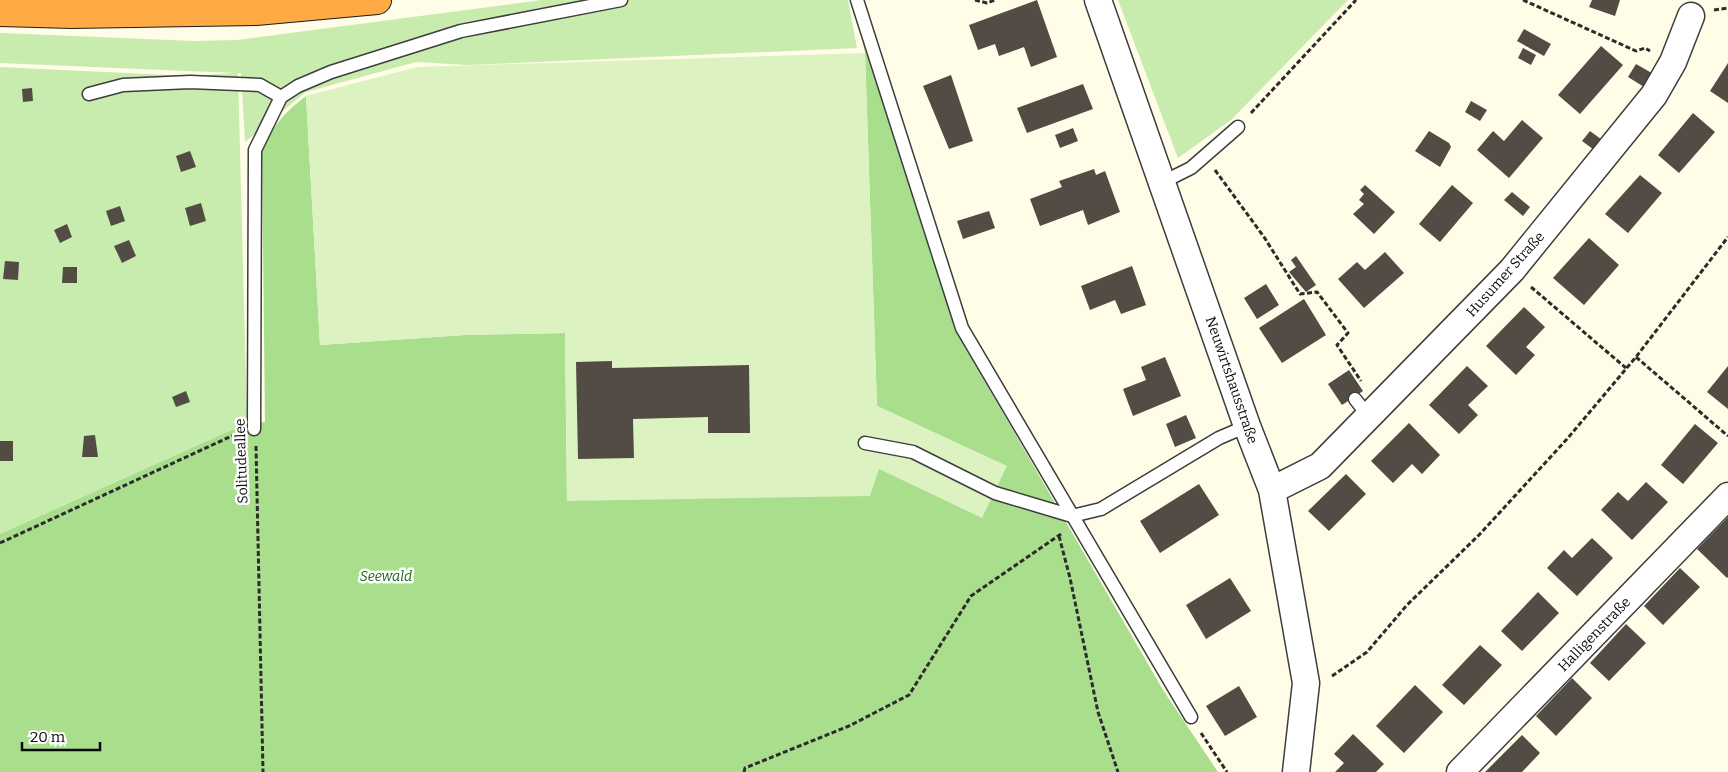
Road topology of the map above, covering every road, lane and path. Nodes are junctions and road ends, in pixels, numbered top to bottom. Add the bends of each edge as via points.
1 (377, 0) edge
2 (621, 0) edge
3 (857, 0) edge
4 (975, 0) edge
5 (996, 0) edge
6 (1098, 0) edge
7 (1356, 0) edge
8 (1523, 0) edge
9 (0, 12) edge
10 (1691, 16) dead end
11 (1673, 62) junction
12 (89, 94) dead end
13 (281, 96) junction
14 (1238, 127) joint
15 (1198, 169) junction
16 (1163, 182) junction
17 (1728, 237) edge
18 (1512, 270) junction
19 (1636, 357) junction
20 (1626, 368) junction
21 (1360, 379) dead end
22 (1247, 426) junction
23 (254, 429) junction
24 (1728, 436) edge
25 (865, 443) dead end
26 (1272, 490) junction
27 (1728, 496) edge
28 (1072, 516) junction
29 (1059, 536) junction
30 (0, 543) edge
31 (1306, 683) junction
32 (1191, 717) dead end
33 (1200, 731) dead end
34 (263, 772) edge
35 (744, 772) edge
36 (1118, 772) edge
37 (1227, 772) edge
38 (1296, 772) edge
39 (1460, 772) edge

1 - 9 highway via 256,11
2 - 13 lane via 461,31 331,72
3 - 28 lane via 962,328
4 - 5 path via 987,3
6 - 16 street, Neuwirtshausstraße
7 - 14 path
8 - 11 path via 1636,51 1645,48
10 - 11 street, Husumer Straße
11 - 18 street, Husumer Straße via 1654,96
12 - 13 lane via 123,85 190,82 260,85
13 - 23 lane, Solitudeallee via 255,150
14 - 15 lane
15 - 16 lane
15 - 21 path via 1217,170 1300,294 1317,292 1348,332 1336,345
16 - 22 street, Neuwirtshausstraße
17 - 19 path
18 - 20 path
18 - 26 street, Husumer Straße via 1362,408 1320,466
19 - 20 path
19 - 24 path
20 - 31 path via 1567,439 1480,534 1407,605 1367,652 1325,681
22 - 26 street, Neuwirtshausstraße
22 - 28 lane via 1219,438 1101,509
23 - 30 path
23 - 34 path, Solitudeallee
25 - 28 lane via 913,452 995,493
26 - 31 street, Neuwirtshausstraße
27 - 39 street, Halligenstraße
28 - 29 path
28 - 32 lane
29 - 35 path via 971,596 909,695 849,726 745,768
29 - 36 path via 1098,712
31 - 38 street, Neuwirtshausstraße
33 - 37 path

